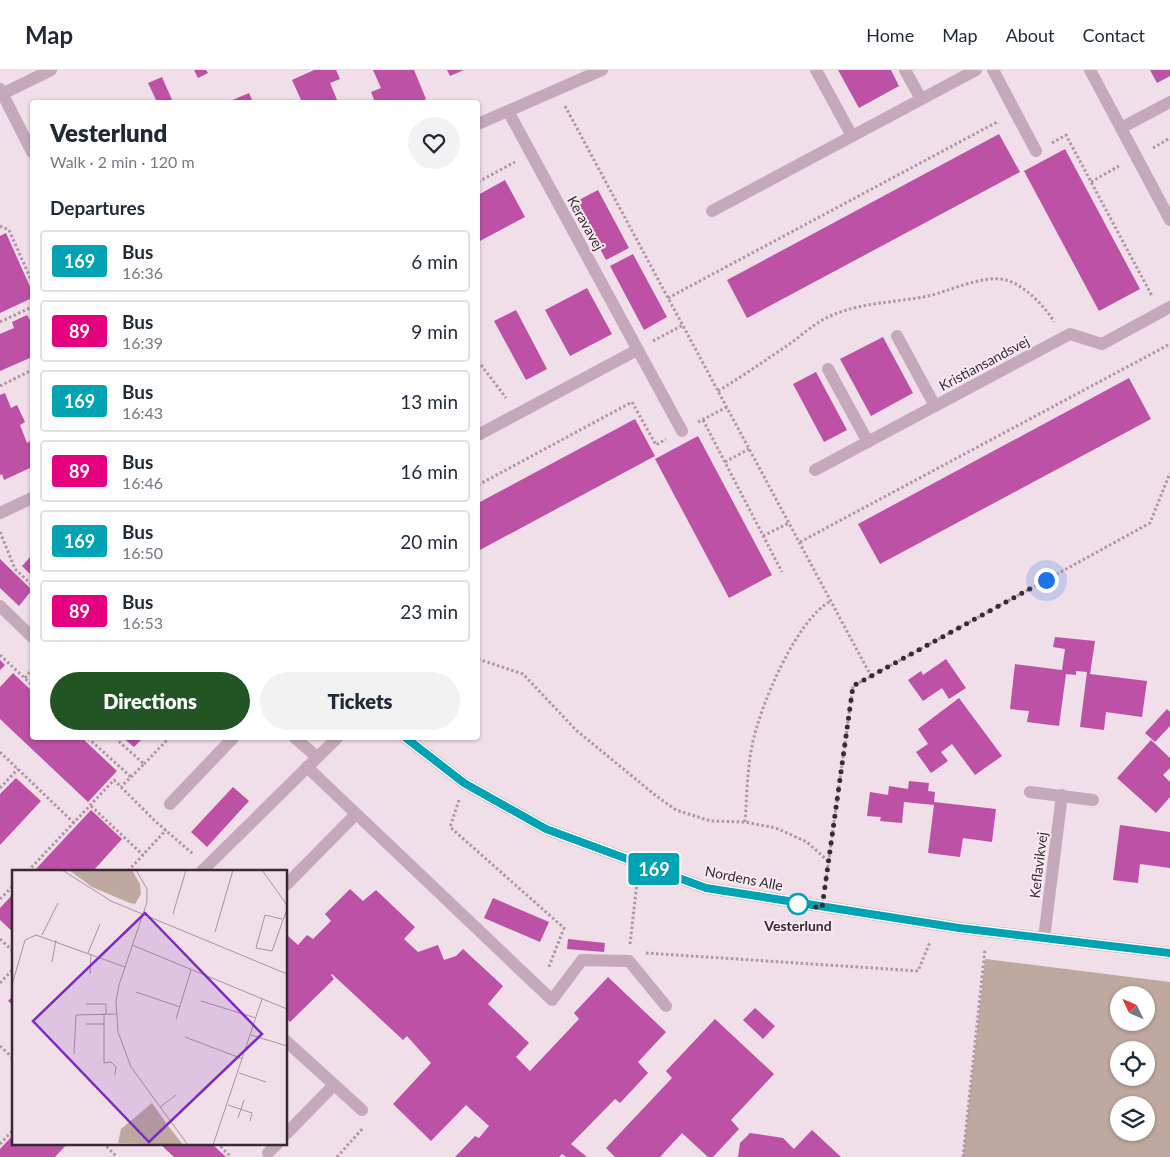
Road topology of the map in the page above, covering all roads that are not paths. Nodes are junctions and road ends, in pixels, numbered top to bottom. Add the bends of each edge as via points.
1 (51, 70) edge
2 (602, 70) edge
3 (816, 70) edge
4 (905, 70) edge
5 (976, 70) edge
6 (993, 70) edge
7 (1090, 70) edge
8 (1, 92) edge
9 (921, 99) junction
10 (1170, 102) edge
11 (508, 111) junction
12 (480, 123) edge
13 (1121, 128) junction
14 (852, 136) junction
15 (30, 148) edge
16 (1036, 151) road end
17 (712, 211) dead end
18 (1170, 220) edge
19 (1165, 309) edge
20 (897, 336) dead end
21 (637, 350) junction
22 (828, 368) dead end
23 (935, 406) junction
24 (682, 431) road end
25 (480, 434) edge
26 (868, 442) junction
27 (815, 470) dead end
28 (30, 499) edge
29 (0, 513) edge
30 (0, 606) edge
31 (30, 635) edge
32 (231, 740) edge
33 (297, 740) edge
34 (335, 740) edge
35 (409, 740) edge
36 (317, 758) junction
37 (307, 767) junction
38 (1030, 792) dead end
39 (1062, 795) junction
40 (1093, 800) dead end
41 (170, 804) dead end
42 (356, 814) junction
43 (205, 868) edge
44 (288, 883) edge
45 (1044, 938) junction
46 (1170, 953) edge
47 (666, 1006) dead end
48 (288, 1043) edge
49 (334, 1085) junction
50 (362, 1110) road end
51 (288, 1132) edge
52 (277, 1144) edge
53 (268, 1154) dead end

1 - 8 street
2 - 11 street
3 - 14 street
4 - 9 street
5 - 9 street
6 - 16 street
7 - 13 street
8 - 15 street
9 - 14 street
10 - 13 street
11 - 12 street
11 - 21 street, Keravavej
13 - 18 street
14 - 17 street
19 - 23 street, Kristiansandsvej via 1102,344 1070,334
20 - 23 street
21 - 24 street, Keravavej
21 - 25 street
22 - 26 street
23 - 26 street, Kristiansandsvej
26 - 27 street, Kristiansandsvej
28 - 29 street
30 - 31 street
32 - 41 street
33 - 36 street
34 - 36 street
35 - 45 street, Nordens Alle via 464,783 546,829 706,888 822,908
36 - 37 street
37 - 42 street
37 - 43 street
38 - 39 street
39 - 40 street
39 - 45 street, Keflavikvej
42 - 44 street
42 - 47 street via 552,1000 582,960 628,961
45 - 46 street, Nordens Alle
48 - 49 street
49 - 50 street
49 - 51 street
52 - 53 street

